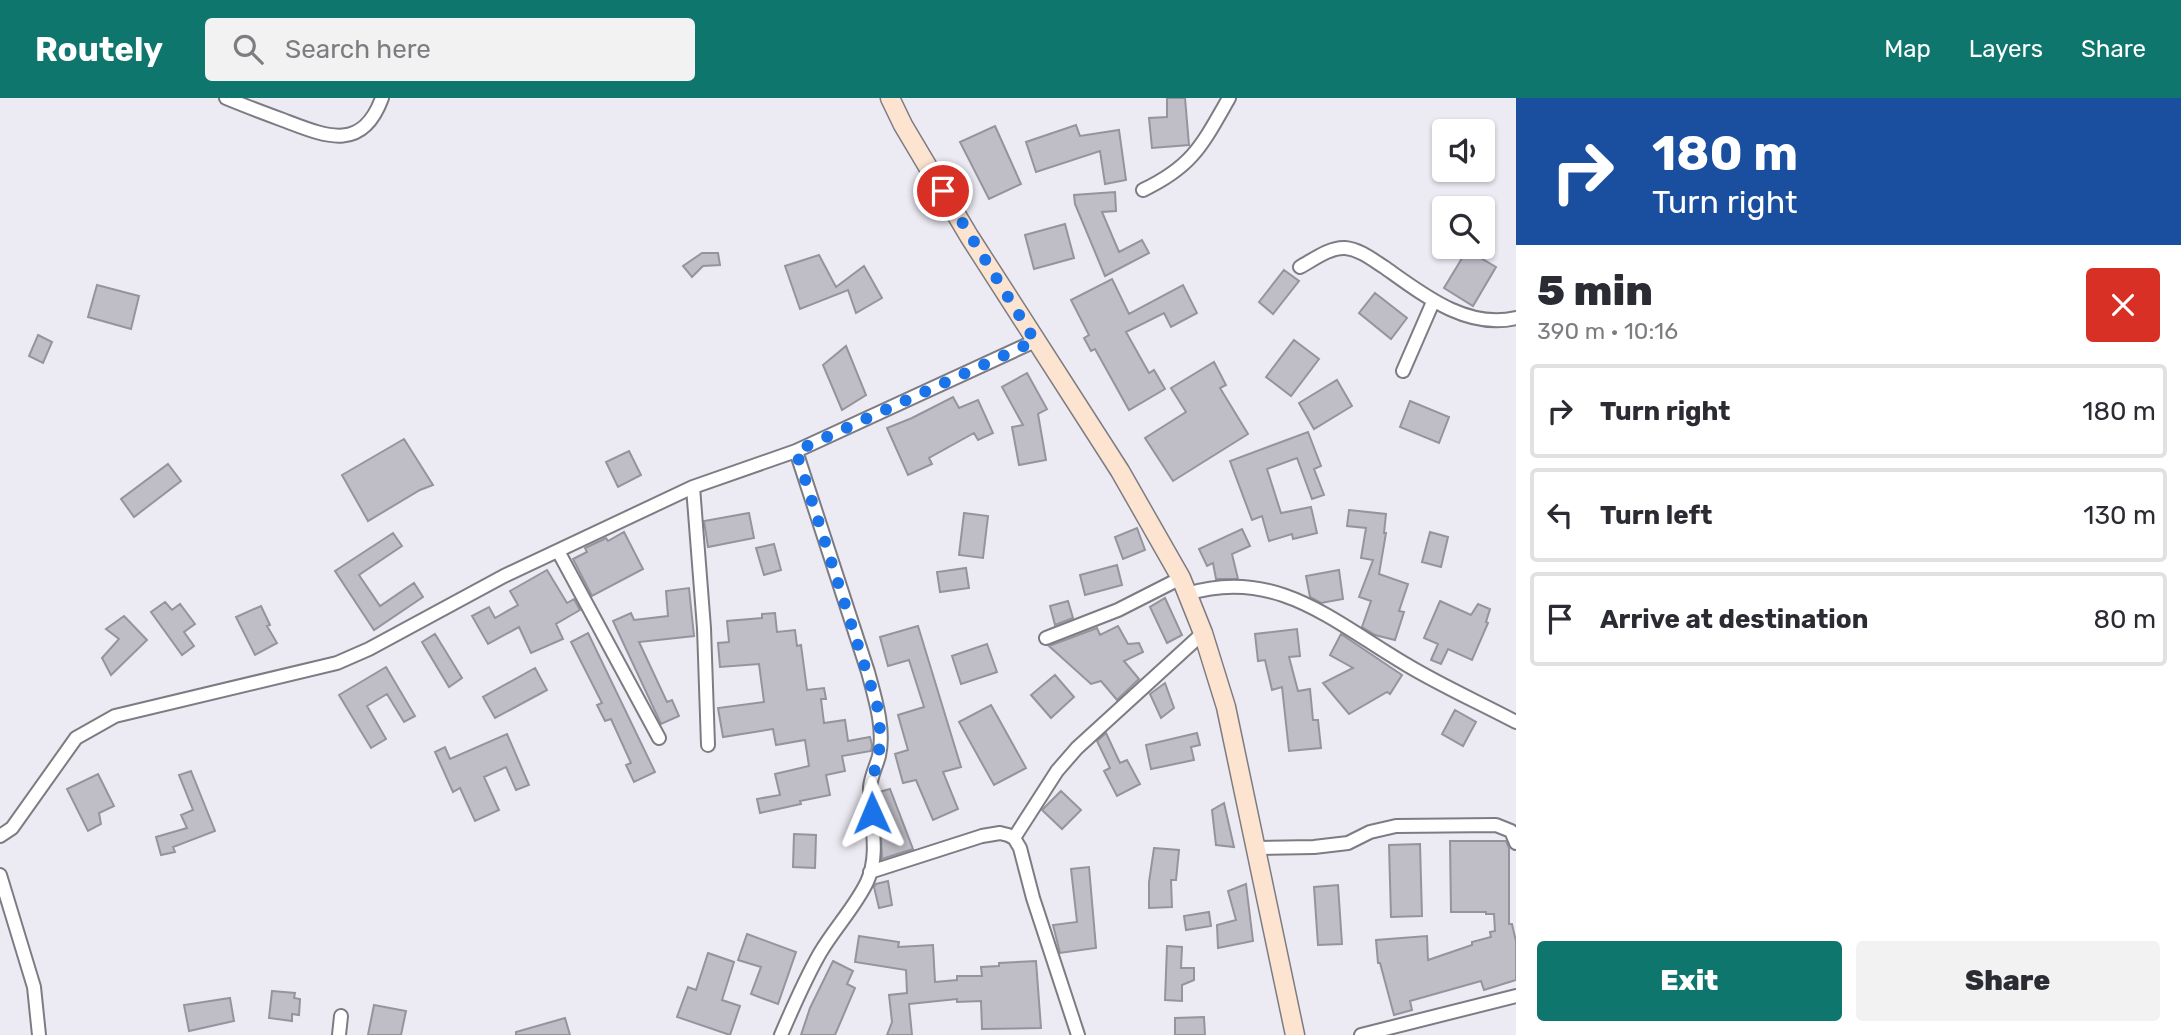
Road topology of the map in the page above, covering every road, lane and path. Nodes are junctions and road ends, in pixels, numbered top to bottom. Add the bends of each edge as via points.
1 (226, 98) edge
2 (382, 98) edge
3 (890, 98) edge
4 (1229, 98) edge
5 (1143, 190) dead end
6 (1300, 267) dead end
7 (1433, 302) junction
8 (1516, 318) edge
9 (1035, 341) junction
10 (1403, 371) dead end
11 (796, 451) junction
12 (693, 487) junction
13 (558, 551) junction
14 (1184, 586) junction
15 (1203, 633) junction
16 (1046, 638) dead end
17 (1516, 722) edge
18 (659, 738) dead end
19 (708, 745) dead end
20 (0, 836) edge
21 (1014, 838) junction
22 (1516, 843) edge
23 (1257, 848) junction
24 (870, 872) junction
25 (0, 875) edge
26 (1516, 996) edge
27 (341, 1016) dead end
28 (39, 1035) edge
29 (340, 1035) edge
30 (781, 1035) edge
31 (1078, 1035) edge
32 (1295, 1035) edge
33 (1361, 1035) edge

1 - 2 street via 323,135 348,136 375,117
3 - 9 street
4 - 5 street via 1189,162
6 - 7 street via 1345,248 1370,258
7 - 8 street via 1483,320
7 - 10 street
9 - 11 street
9 - 14 street via 1120,471
11 - 12 street
11 - 24 street via 877,705 879,755 870,787 874,840
12 - 13 street
12 - 19 street
13 - 18 street
13 - 20 street via 337,663 115,716 76,738 12,828
14 - 15 street
14 - 16 street
14 - 17 street via 1242,585 1308,603 1409,667
15 - 21 street via 1077,748
15 - 23 street via 1226,707
21 - 24 street via 1000,833 982,836
21 - 31 street
22 - 23 street via 1511,831 1496,825 1396,826 1348,843
23 - 32 street
24 - 30 street via 820,952
25 - 28 street via 34,987
26 - 33 street
27 - 29 street

